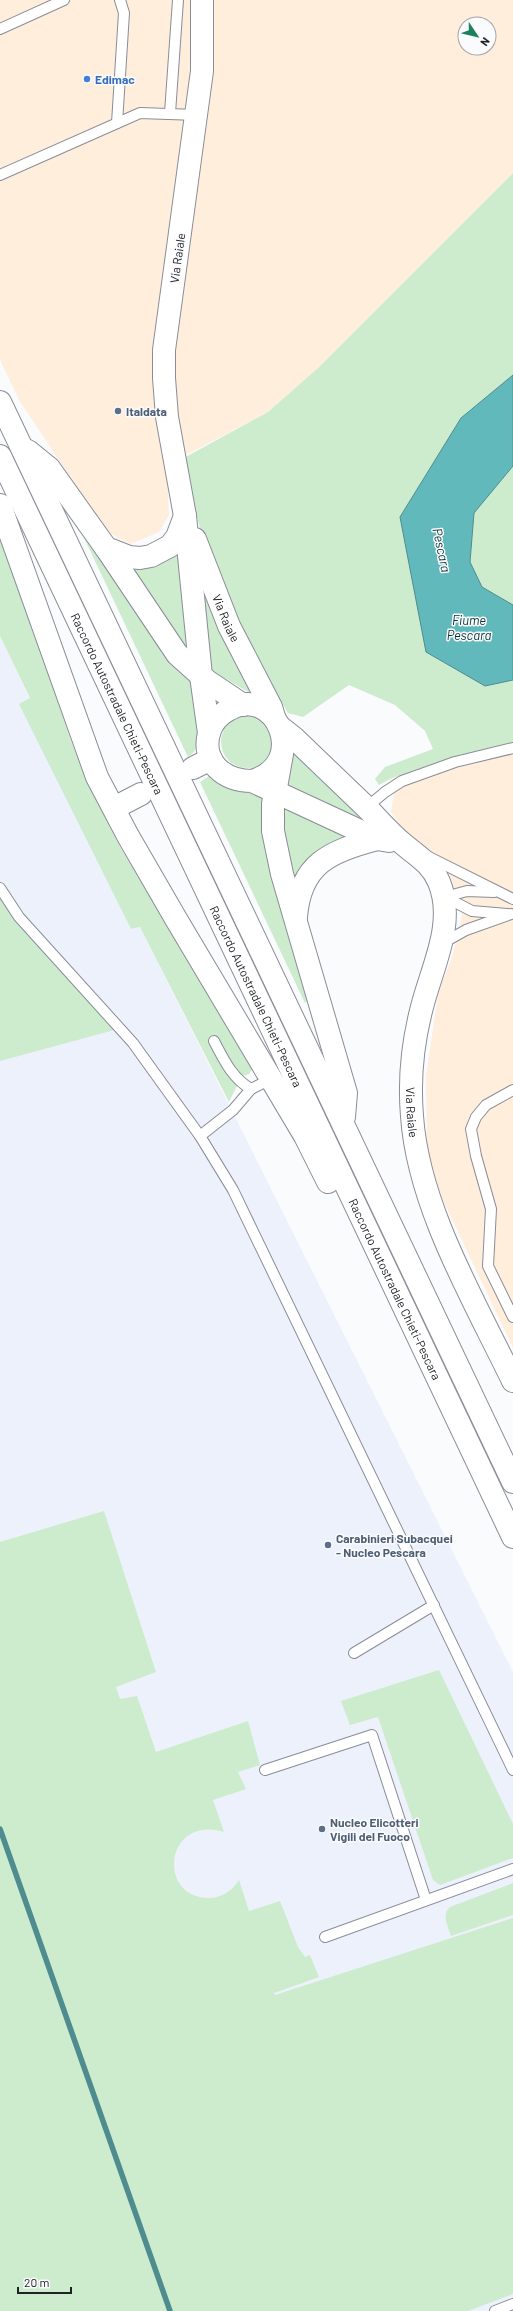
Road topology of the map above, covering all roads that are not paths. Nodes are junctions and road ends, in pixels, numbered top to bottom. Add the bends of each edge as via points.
1 (64, 0) edge
2 (120, 0) edge
3 (178, 0) edge
4 (202, 0) edge
5 (0, 28) edge
6 (170, 113) junction
7 (197, 115) junction
8 (117, 123) junction
9 (0, 175) edge
10 (0, 402) edge
11 (23, 448) junction
12 (0, 456) edge
13 (0, 505) edge
14 (185, 516) junction
15 (106, 548) junction
16 (200, 676) junction
17 (243, 705) junction
18 (277, 722) junction
19 (209, 733) junction
20 (513, 748) edge
21 (282, 754) junction
22 (252, 781) junction
23 (275, 791) junction
24 (141, 794) dead end
25 (114, 808) junction
26 (366, 808) junction
27 (376, 839) junction
28 (402, 844) junction
29 (0, 888) edge
30 (498, 893) junction
31 (445, 897) junction
32 (513, 899) edge
33 (512, 915) edge
34 (296, 920) junction
35 (441, 944) junction
36 (214, 1041) dead end
37 (271, 1079) junction
38 (251, 1089) junction
39 (513, 1090) edge
40 (343, 1122) junction
41 (200, 1136) junction
42 (395, 1288) junction
43 (513, 1317) edge
44 (513, 1381) edge
45 (513, 1482) edge
46 (513, 1537) edge
47 (434, 1605) junction
48 (354, 1652) dead end
49 (264, 1770) dead end
50 (513, 1770) edge
51 (513, 1869) edge
52 (426, 1900) junction
53 (325, 1937) dead end
54 (513, 2304) edge
55 (495, 2311) edge

1 - 5 lane
2 - 8 lane via 124,12
3 - 6 lane
4 - 7 main road, Via Raiale via 202,71
6 - 7 lane
6 - 8 lane via 140,113
7 - 14 main road, Via Raiale via 164,357 167,417
8 - 9 lane
10 - 11 main road, Raccordo Autostradale Chieti-Pescara
11 - 15 main road via 49,468
11 - 40 main road, Raccordo Autostradale Chieti-Pescara
12 - 42 main road, Raccordo Autostradale Chieti-Pescara
13 - 25 main road via 97,777
14 - 15 main road via 177,537 170,546 151,556 129,557
14 - 16 main road, Via Raiale
14 - 18 main road, Via Raiale via 229,626
15 - 16 main road via 177,654
16 - 17 main road
16 - 19 main road, Via Raiale
17 - 18 main road via 265,710
17 - 19 main road via 222,714 214,722
18 - 21 main road via 284,740
18 - 26 main road, Via Raiale
19 - 22 main road via 208,750 202,763 218,769 228,777
20 - 26 lane via 456,762 402,781
21 - 22 main road via 279,762 268,774
21 - 23 main road
22 - 23 main road, Via Raiale
23 - 27 main road, Via Raiale
23 - 34 main road via 273,831 282,874
24 - 25 main road
25 - 37 main road
26 - 28 main road, Via Raiale
27 - 28 main road, Via Raiale
27 - 34 main road via 341,848 316,865 300,890
28 - 30 lane
28 - 31 main road, Via Raiale via 430,866 439,880
29 - 41 lane via 19,917 133,1043
30 - 31 lane via 467,891
30 - 32 lane
31 - 33 lane via 472,911
31 - 35 main road, Via Raiale
33 - 35 lane via 466,930
34 - 40 main road via 346,1093
35 - 44 main road, Via Raiale via 422,1007 415,1043 412,1115 416,1147 422,1176 442,1231
36 - 38 lane via 228,1068 241,1083
37 - 38 lane
37 - 42 main road via 305,1136 366,1258
38 - 41 lane via 233,1110
39 - 43 lane via 486,1105 476,1117 471,1129 490,1209 488,1266
40 - 45 main road, Raccordo Autostradale Chieti-Pescara
41 - 47 lane via 233,1190
42 - 46 main road, Raccordo Autostradale Chieti-Pescara
47 - 48 lane
47 - 50 lane
49 - 52 lane via 372,1736
51 - 52 lane
52 - 53 lane
54 - 55 lane

